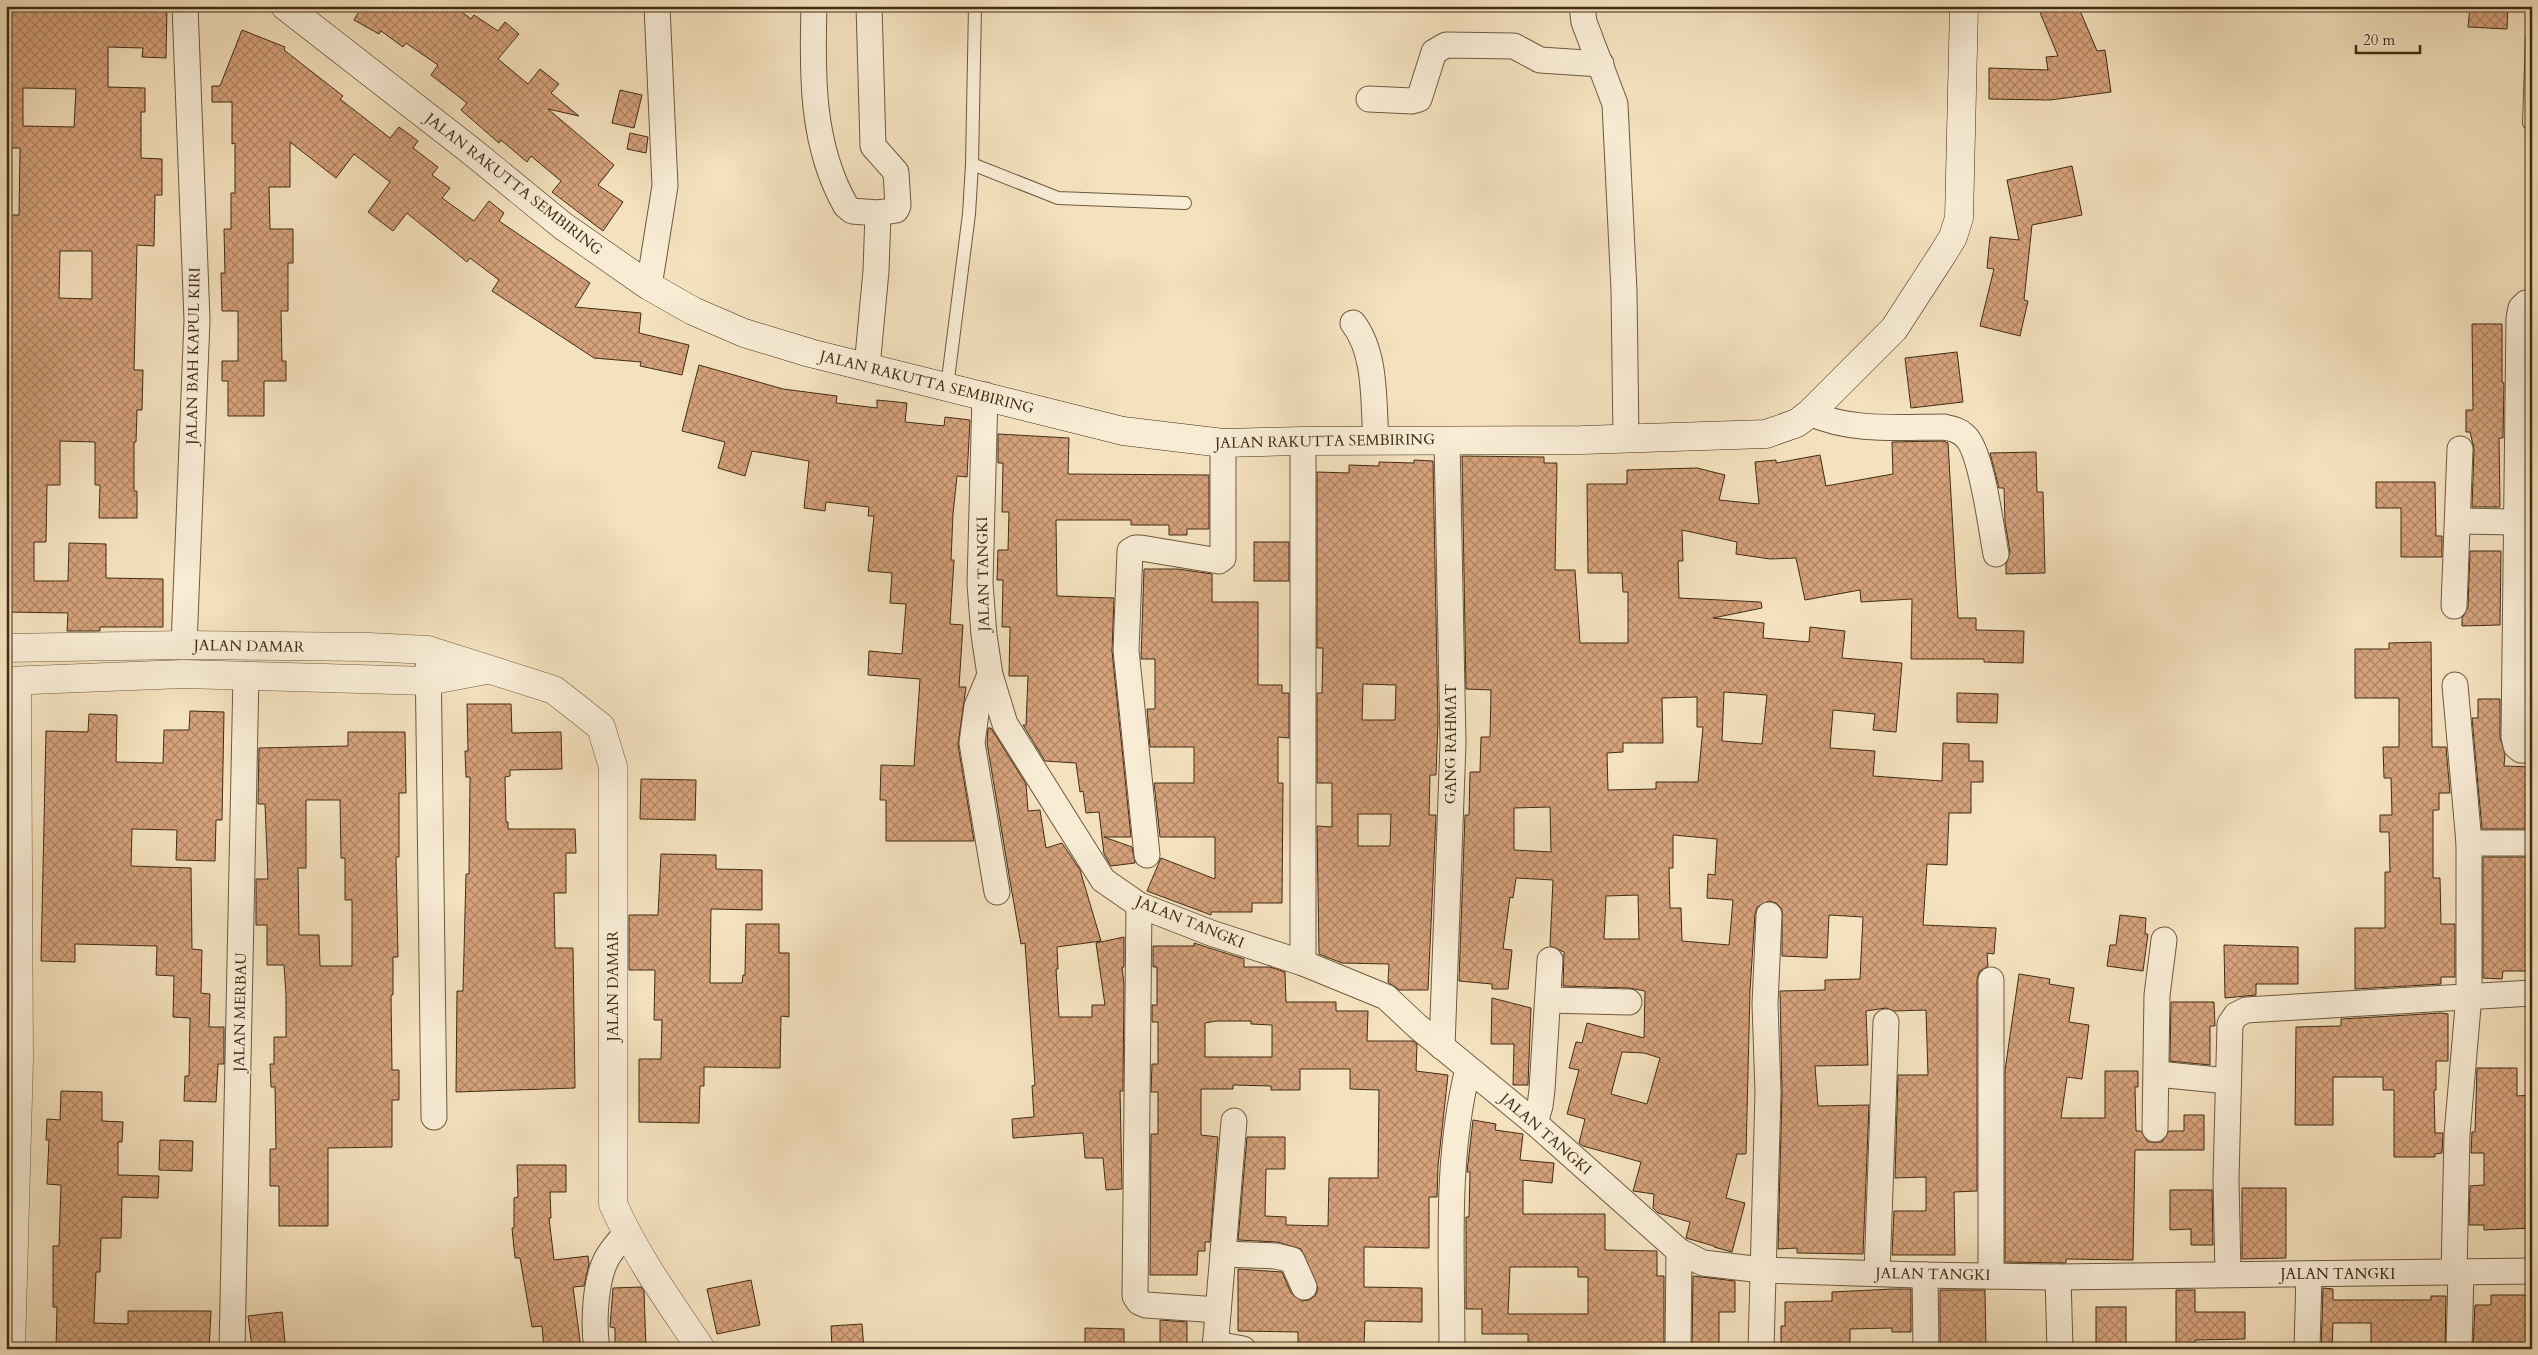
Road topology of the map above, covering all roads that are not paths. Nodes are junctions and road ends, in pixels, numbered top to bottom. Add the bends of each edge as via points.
1 (185, 6) edge
2 (285, 6) edge
3 (657, 6) edge
4 (814, 6) edge
5 (869, 6) edge
6 (975, 6) edge
7 (1582, 6) edge
8 (1964, 6) edge
9 (2532, 37) edge
10 (1601, 64) junction
11 (1369, 99) dead end
12 (2529, 123) dead end
13 (972, 164) junction
14 (1185, 203) dead end
15 (878, 213) junction
16 (649, 286) junction
17 (2532, 303) edge
18 (1353, 323) dead end
19 (867, 367) junction
20 (947, 387) junction
21 (985, 395) junction
22 (1810, 413) junction
23 (1626, 437) junction
24 (1376, 440) junction
25 (1447, 440) junction
26 (1303, 441) junction
27 (1223, 443) junction
28 (2524, 447) edge
29 (2460, 449) dead end
30 (2459, 521) junction
31 (2515, 522) junction
32 (1996, 554) dead end
33 (2523, 591) edge
34 (2454, 606) dead end
35 (184, 646) junction
36 (6, 648) edge
37 (428, 650) junction
38 (490, 669) junction
39 (246, 675) junction
40 (990, 675) junction
41 (12, 681) edge
42 (428, 682) junction
43 (2455, 685) dead end
44 (2532, 750) edge
45 (2469, 843) junction
46 (2532, 843) edge
47 (1147, 855) dead end
48 (997, 892) dead end
49 (1139, 905) junction
50 (1769, 915) dead end
51 (2164, 940) dead end
52 (1550, 960) dead end
53 (1303, 963) junction
54 (1991, 980) dead end
55 (2532, 993) edge
56 (2469, 995) junction
57 (1548, 1000) junction
58 (1629, 1002) dead end
59 (1886, 1022) dead end
60 (1442, 1047) junction
61 (1468, 1069) junction
62 (2157, 1074) junction
63 (2228, 1081) junction
64 (434, 1117) dead end
65 (1234, 1121) dead end
66 (1535, 1123) junction
67 (2155, 1129) dead end
68 (626, 1233) junction
69 (1679, 1251) junction
70 (1223, 1254) junction
71 (1762, 1270) junction
72 (2532, 1271) edge
73 (1877, 1273) junction
74 (2458, 1273) junction
75 (1918, 1274) junction
76 (2228, 1274) junction
77 (2309, 1274) junction
78 (1991, 1276) junction
79 (2058, 1277) junction
80 (1304, 1287) dead end
81 (1218, 1310) junction
82 (1215, 1346) edge
83 (11, 1349) edge
84 (232, 1349) edge
85 (597, 1349) edge
86 (701, 1349) edge
87 (1243, 1349) edge
88 (1452, 1349) edge
89 (1678, 1349) edge
90 (1761, 1349) edge
91 (1926, 1349) edge
92 (2060, 1349) edge
93 (2307, 1349) edge
94 (2460, 1349) edge

1 - 35 street, JALAN BAH KAPUL KIRI via 197,320
2 - 16 street, JALAN RAKUTTA SEMBIRING via 563,226
3 - 16 street via 665,186
4 - 15 street via 812,68 822,144 846,206 852,211
5 - 15 street via 873,146 896,172 898,206 896,210
6 - 13 lane
7 - 10 street via 1584,22
8 - 22 street, JALAN RAKUTTA SEMBIRING via 1959,218 1953,237 1894,329
9 - 12 lane
10 - 11 street via 1540,60 1514,46 1446,45 1434,52 1419,99
10 - 23 street via 1615,104 1624,291
13 - 14 lane via 1058,198
13 - 20 lane via 969,214
15 - 19 street
16 - 19 street, JALAN RAKUTTA SEMBIRING via 693,311 744,333
17 - 28 street via 2521,308 2519,318
18 - 24 street via 1365,344 1369,363
19 - 20 street, JALAN RAKUTTA SEMBIRING
20 - 21 street, JALAN RAKUTTA SEMBIRING
21 - 27 street, JALAN RAKUTTA SEMBIRING via 1123,431
21 - 40 street, JALAN TANGKI via 980,584
22 - 23 street, JALAN RAKUTTA SEMBIRING via 1797,423 1766,434
22 - 32 street via 1829,422 1848,425 1944,427 1956,429 1966,436 1976,453
23 - 25 street, JALAN RAKUTTA SEMBIRING
24 - 25 street, JALAN RAKUTTA SEMBIRING
24 - 26 street, JALAN RAKUTTA SEMBIRING
25 - 60 street, GANG RAHMAT via 1453,743
26 - 27 street, JALAN RAKUTTA SEMBIRING
26 - 53 street
27 - 47 street via 1223,558 1219,561 1141,548 1130,552 1126,650
28 - 31 street
29 - 30 street
30 - 31 street
30 - 34 street
31 - 33 street
33 - 44 street via 2514,737 2516,746 2521,750
35 - 36 street, JALAN DAMAR
35 - 37 street, JALAN DAMAR
37 - 38 street, JALAN DAMAR
37 - 42 street
38 - 42 street, JALAN DAMAR
38 - 68 street, JALAN DAMAR via 554,690 566,699 601,727 613,767 613,1204
39 - 41 street, JALAN DAMAR via 182,674
39 - 42 street, JALAN DAMAR
39 - 84 street, JALAN MERBAU
40 - 48 street via 977,706 972,743
40 - 49 street, JALAN TANGKI via 1005,724 1103,880
41 - 83 street via 19,1060
42 - 64 street
43 - 45 street
45 - 46 street
45 - 56 street
49 - 53 street, JALAN TANGKI via 1210,933
49 - 81 street via 1135,1296 1146,1304
50 - 71 street
51 - 62 street via 2157,995
52 - 57 street
53 - 60 street, JALAN TANGKI via 1386,997
54 - 78 street
55 - 56 street
56 - 63 street via 2246,1010 2236,1015 2230,1024
56 - 74 street via 2457,1135
57 - 58 street
57 - 66 street via 1540,1106
59 - 73 street
60 - 61 street, JALAN TANGKI
61 - 66 street, JALAN TANGKI
61 - 88 street via 1459,1106 1452,1189
62 - 63 street
62 - 67 street
63 - 76 street
65 - 70 street
66 - 69 street, JALAN TANGKI
68 - 85 street via 608,1257 600,1275 595,1334
68 - 86 street, JALAN DAMAR
69 - 71 street, JALAN TANGKI via 1704,1263
69 - 89 street
70 - 80 street via 1276,1256 1292,1260
70 - 81 street
71 - 73 street, JALAN TANGKI
71 - 90 street
72 - 74 street, JALAN TANGKI
73 - 75 street, JALAN TANGKI
74 - 77 street, JALAN TANGKI
74 - 94 street
75 - 78 street, JALAN TANGKI
75 - 91 street via 1925,1275
76 - 77 street, JALAN TANGKI
76 - 79 street, JALAN TANGKI
77 - 93 street
78 - 79 street, JALAN TANGKI
79 - 92 street
81 - 82 street
82 - 87 street

